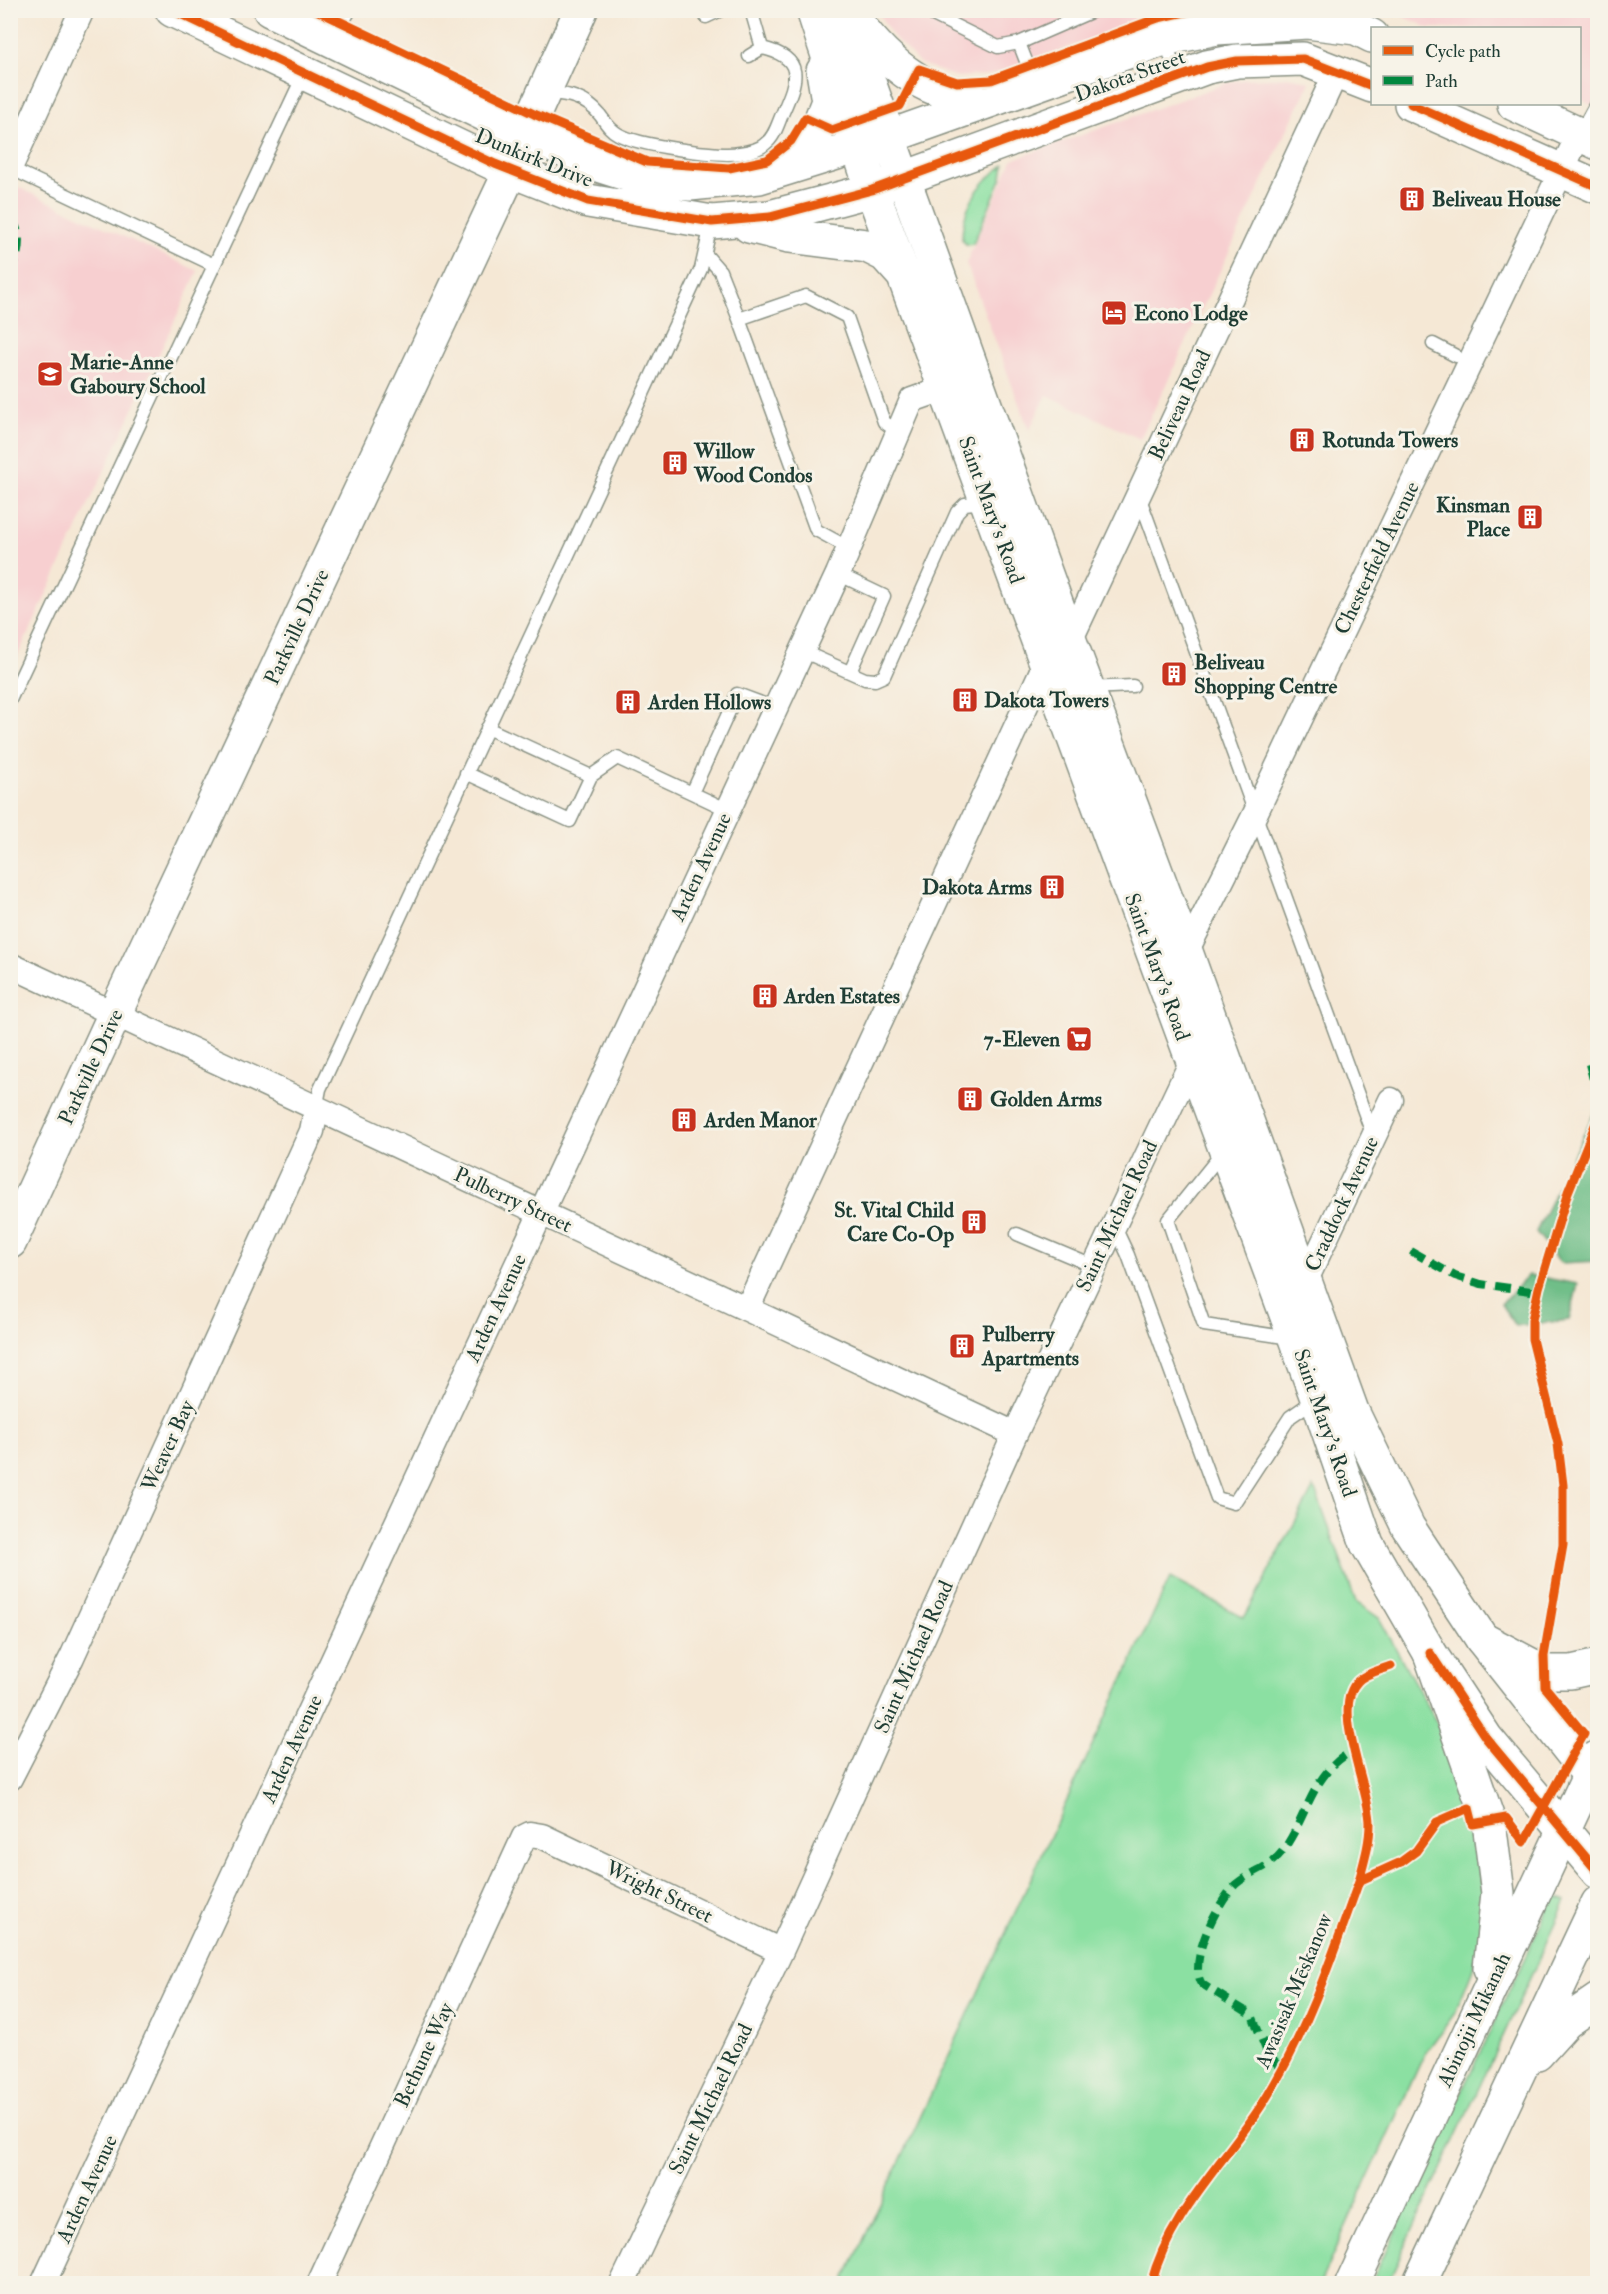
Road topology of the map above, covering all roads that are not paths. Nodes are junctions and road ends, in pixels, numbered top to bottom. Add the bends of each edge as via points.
1 (82, 10) edge
2 (172, 10) edge
3 (270, 10) edge
4 (581, 10) edge
5 (721, 10) edge
6 (752, 10) edge
7 (848, 10) edge
8 (1095, 10) edge
9 (926, 11) edge
10 (824, 14) edge
11 (706, 17) dead end
12 (335, 23) edge
13 (1160, 25) edge
14 (1364, 25) edge
15 (1019, 43) junction
16 (762, 48) junction
17 (749, 56) dead end
18 (1337, 71) junction
19 (304, 73) junction
20 (1178, 78) junction
21 (1371, 87) edge
22 (1022, 90) junction
23 (543, 94) junction
24 (1598, 100) edge
25 (1412, 105) edge
26 (1516, 105) edge
27 (525, 134) junction
28 (888, 136) junction
29 (1588, 139) edge
30 (857, 147) junction
31 (10, 168) edge
32 (511, 170) junction
33 (1562, 171) junction
34 (759, 177) junction
35 (905, 178) junction
36 (1598, 187) edge
37 (872, 190) junction
38 (721, 222) junction
39 (706, 255) junction
40 (214, 265) junction
41 (904, 276) junction
42 (739, 319) junction
43 (1433, 344) dead end
44 (1456, 356) dead end
45 (946, 388) junction
46 (985, 401) junction
47 (898, 432) junction
48 (1138, 495) junction
49 (988, 502) junction
50 (849, 548) junction
51 (838, 574) junction
52 (802, 651) junction
53 (1058, 652) junction
54 (850, 672) junction
55 (1133, 686) dead end
56 (1087, 688) junction
57 (10, 700) edge
58 (775, 708) junction
59 (487, 729) junction
60 (466, 773) junction
61 (591, 776) junction
62 (692, 793) junction
63 (728, 810) junction
64 (1255, 814) junction
65 (1172, 959) junction
66 (10, 966) edge
67 (114, 1015) junction
68 (1220, 1044) junction
69 (1192, 1061) junction
70 (1391, 1100) dead end
71 (316, 1110) junction
72 (1374, 1138) junction
73 (1225, 1149) junction
74 (540, 1212) junction
75 (1113, 1224) junction
76 (1017, 1234) dead end
77 (10, 1242) edge
78 (1093, 1266) junction
79 (1292, 1288) junction
80 (747, 1309) junction
81 (1295, 1339) junction
82 (1317, 1398) junction
83 (1015, 1434) junction
84 (1482, 1639) junction
85 (1430, 1653) junction
86 (1598, 1666) edge
87 (1594, 1773) edge
88 (10, 1778) edge
89 (1562, 1832) junction
90 (536, 1834) joint
91 (1598, 1872) edge
92 (1598, 1903) edge
93 (781, 1951) junction
94 (1487, 1992) junction
95 (1598, 2000) edge
96 (1515, 2077) junction
97 (43, 2283) edge
98 (319, 2283) edge
99 (622, 2283) edge
100 (1352, 2283) edge
101 (1419, 2283) edge

1 - 31 street
2 - 19 main road, Dunkirk Drive
3 - 12 main road, Dunkirk Drive
4 - 23 main road, Parkville Drive
5 - 11 lane
6 - 16 lane
7 - 22 main road via 872,43 915,80 954,95 976,97
8 - 15 lane
9 - 15 lane via 999,47
10 - 28 main road, Saint Mary’s Road
10 - 30 main road, Saint Mary’s Road
10 - 34 main road via 828,101 806,150
12 - 27 main road, Dunkirk Drive
13 - 14 main road, Dakota Street
13 - 20 lane
13 - 22 main road, Dakota Street
14 - 18 main road, Beliveau Road
15 - 22 lane
16 - 17 lane
16 - 23 lane via 788,59 796,82 772,137 764,146 738,154 648,144 621,136 579,98
18 - 20 main road, Dakota Street via 1303,59 1265,59 1217,65
18 - 21 main road, Dakota Street
18 - 48 street, Beliveau Road
19 - 32 main road, Dunkirk Drive
19 - 40 lane
20 - 35 main road, Dakota Street
22 - 28 main road, Dakota Street
23 - 27 main road, Parkville Drive
24 - 29 lane
25 - 33 main road
26 - 29 main road
27 - 32 main road, Parkville Drive
27 - 34 main road, Dunkirk Drive via 645,180 690,184
28 - 30 main road, Dunkirk Drive
28 - 35 main road, Saint Mary’s Road
29 - 33 street, Chesterfield Avenue
30 - 34 main road, Dunkirk Drive
30 - 37 main road, Saint Mary’s Road
31 - 40 lane
32 - 38 main road, Dunkirk Drive via 588,201
32 - 67 main road, Parkville Drive
33 - 36 main road
33 - 64 street, Chesterfield Avenue
35 - 37 main road, Dunkirk Drive
35 - 46 main road, Saint Mary’s Road
37 - 38 main road, Dunkirk Drive via 793,212
37 - 41 main road, Saint Mary’s Road
38 - 39 lane
38 - 41 main road via 867,246 885,255
39 - 42 lane via 720,271
39 - 59 lane
40 - 57 lane
41 - 45 main road, Saint Mary’s Road
42 - 47 lane via 806,296 847,317 884,422
42 - 50 lane via 816,530
43 - 44 lane
45 - 46 street
45 - 47 street, Arden Avenue via 912,400
45 - 49 main road, Saint Mary’s Road
46 - 53 main road, Saint Mary’s Road
47 - 50 street, Arden Avenue
48 - 53 street, Beliveau Road
48 - 64 lane
49 - 53 main road, Saint Mary’s Road
49 - 54 lane via 972,502 957,512 884,676 865,679
50 - 51 street, Arden Avenue
51 - 52 street, Arden Avenue
51 - 54 lane via 884,596
52 - 54 lane
52 - 58 street, Arden Avenue
53 - 56 main road, Saint Mary’s Road
53 - 65 main road, Saint Mary’s Road
53 - 80 street
55 - 56 lane
56 - 65 main road, Saint Mary’s Road
58 - 62 lane via 737,694
58 - 63 street, Arden Avenue
59 - 60 lane
59 - 61 lane
60 - 61 lane via 570,821
60 - 71 lane via 320,1089
61 - 62 lane via 616,758
62 - 63 lane
63 - 74 street, Arden Avenue
64 - 65 street, Chesterfield Avenue
64 - 72 lane
65 - 68 main road, Saint Mary’s Road
65 - 69 main road, Saint Mary’s Road
66 - 67 street, Pulberry Street
67 - 71 street, Pulberry Street
67 - 77 main road, Parkville Drive
68 - 69 street
68 - 79 main road, Saint Mary’s Road
69 - 73 main road, Saint Mary’s Road
69 - 75 street, Saint Michael Road
70 - 72 street, Craddock Avenue
71 - 74 street, Pulberry Street
71 - 88 street, Weaver Bay via 312,1131 72,1657
72 - 79 street, Craddock Avenue
73 - 79 main road, Saint Mary’s Road
73 - 81 lane via 1168,1220 1204,1325
74 - 80 street, Pulberry Street
74 - 97 street, Arden Avenue
75 - 78 street, Saint Michael Road
75 - 82 lane via 1128,1255 1217,1498 1234,1503 1290,1417
76 - 78 lane
78 - 83 street, Saint Michael Road
79 - 81 main road, Saint Mary’s Road
79 - 84 main road, Saint Mary’s Road via 1408,1527
80 - 83 street, Pulberry Street
81 - 82 main road, Saint Mary’s Road
82 - 85 main road, Saint Mary’s Road via 1367,1544
83 - 93 street, Saint Michael Road
84 - 86 main road via 1544,1672
84 - 87 main road, Saint Mary’s Road
85 - 89 main road, Saint Mary’s Road via 1486,1738
85 - 94 main road via 1489,1822 1498,1893
87 - 89 main road, Abinojii Mikanah
89 - 91 main road, Saint Mary’s Road
89 - 94 main road, Abinojii Mikanah
90 - 93 street, Wright Street
90 - 98 street, Bethune Way via 524,1837
92 - 96 main road
93 - 99 street, Saint Michael Road
94 - 100 main road, Abinojii Mikanah
95 - 96 main road via 1566,2022
96 - 101 main road

